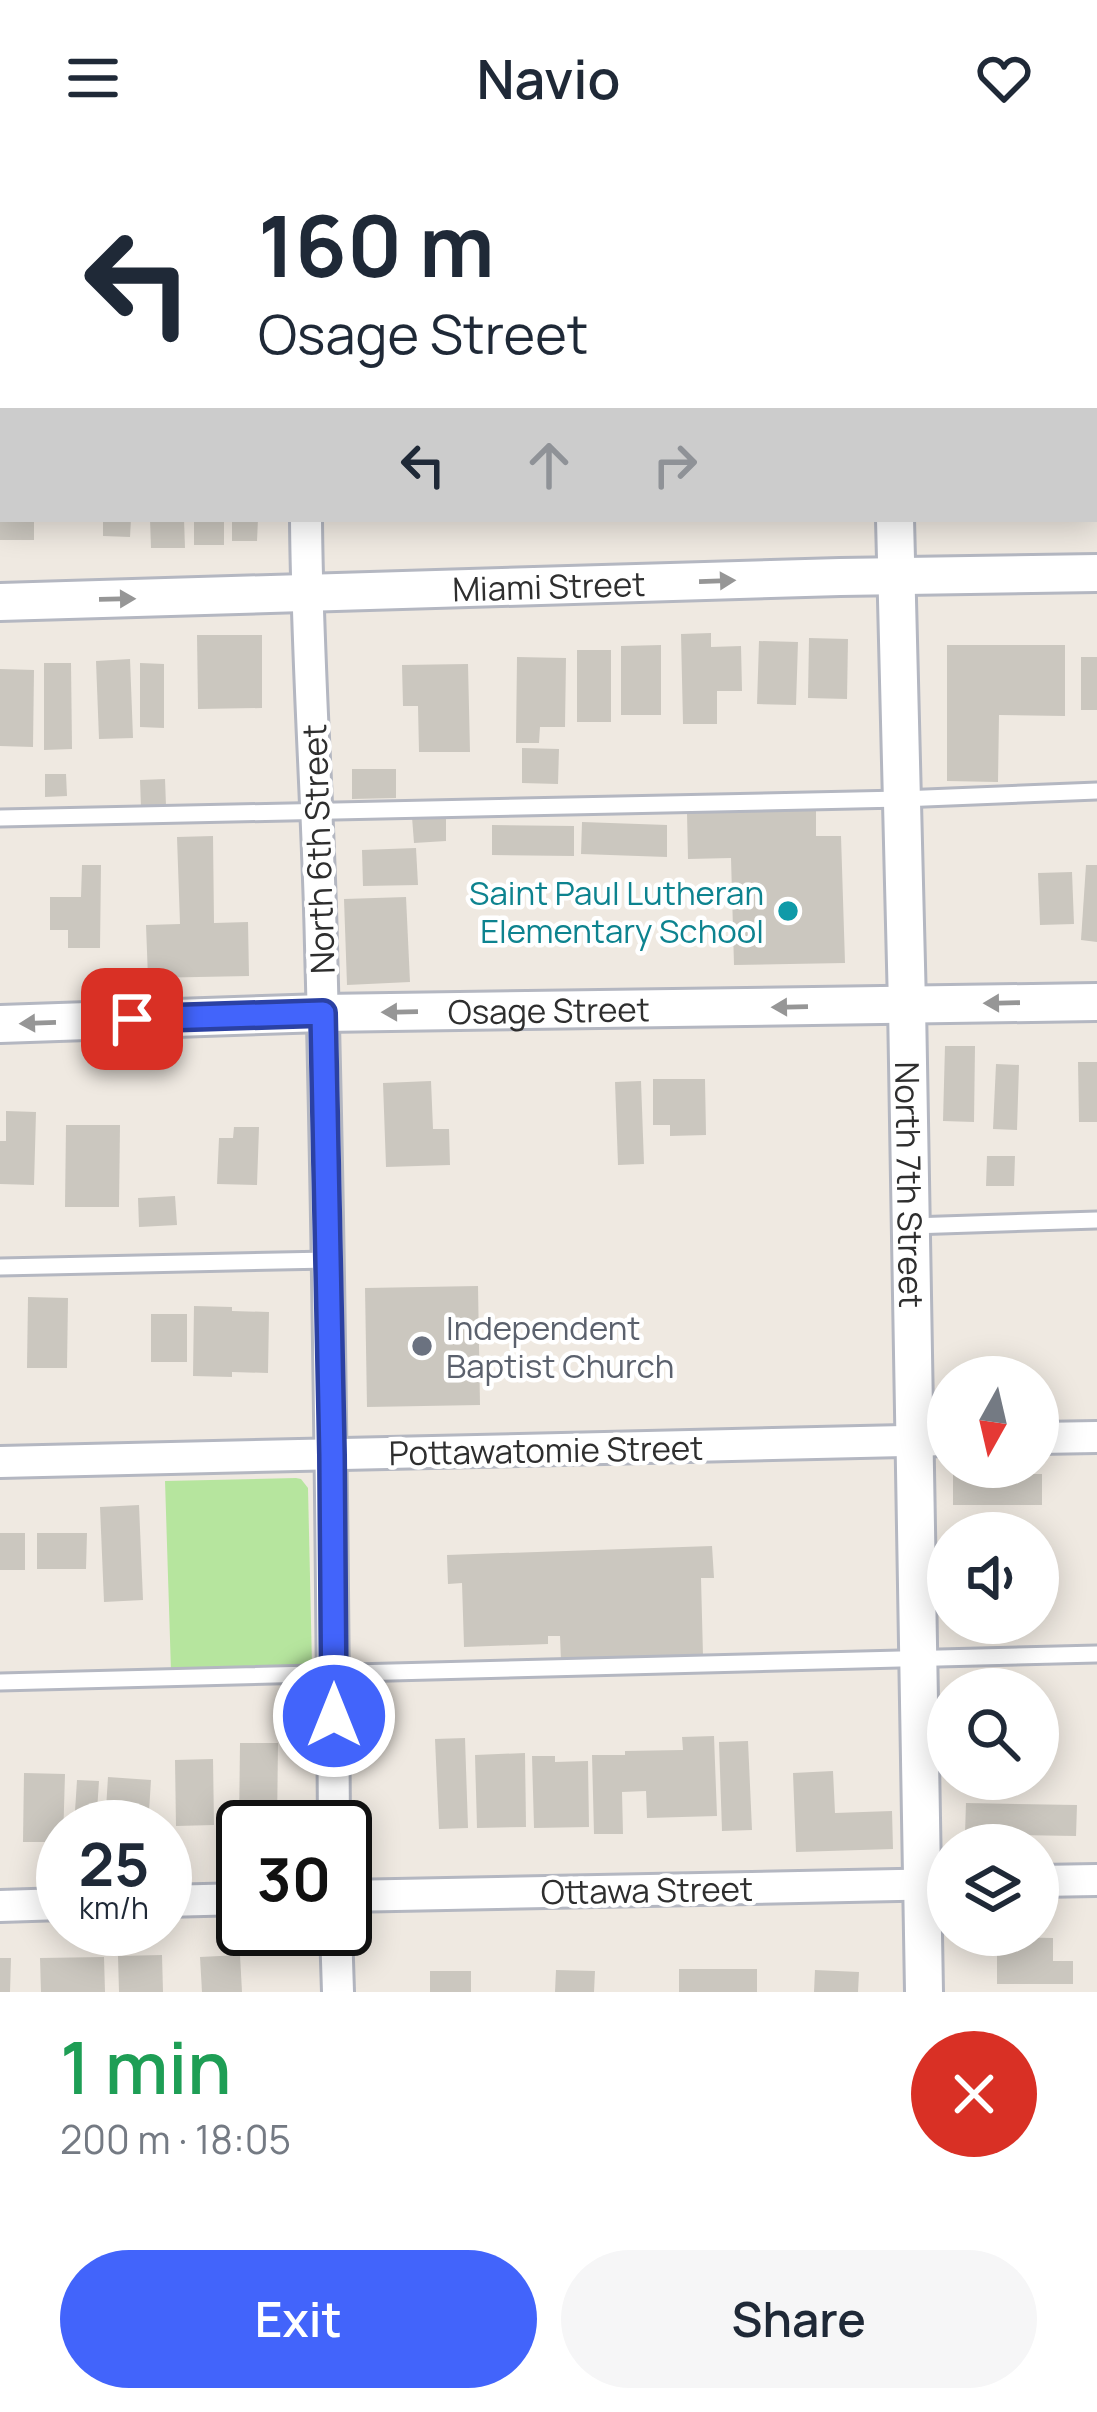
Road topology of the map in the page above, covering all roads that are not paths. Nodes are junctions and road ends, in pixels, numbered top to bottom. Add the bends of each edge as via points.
1 (306, 522) edge
2 (895, 522) edge
3 (1097, 573) edge
4 (896, 576) junction
5 (307, 594) junction
6 (0, 602) edge
7 (1097, 791) edge
8 (901, 799) junction
9 (318, 813) junction
10 (0, 818) edge
11 (1097, 1002) edge
12 (908, 1005) junction
13 (323, 1013) junction
14 (0, 1024) edge
15 (1097, 1220) edge
16 (911, 1226) junction
17 (328, 1260) junction
18 (0, 1267) edge
19 (927, 1389) edge
20 (1097, 1437) edge
21 (1059, 1438) edge
22 (927, 1440) edge
23 (332, 1455) junction
24 (0, 1462) edge
25 (929, 1488) edge
26 (1097, 1654) edge
27 (920, 1660) junction
28 (333, 1674) junction
29 (0, 1682) edge
30 (334, 1800) edge
31 (931, 1824) edge
32 (1097, 1880) edge
33 (1059, 1881) edge
34 (927, 1885) edge
35 (372, 1895) edge
36 (36, 1905) edge
37 (0, 1906) edge
38 (337, 1956) edge
39 (928, 1956) edge
40 (338, 1992) edge
41 (924, 1992) edge

1 - 5 street, North 6th Street
2 - 4 street, North 7th Street
3 - 4 street, Miami Street
5 -> 4 street, Miami Street
4 - 8 street, North 7th Street
6 -> 5 street, Miami Street
5 - 9 street, North 6th Street
7 - 8 lane
8 - 9 lane
8 - 12 street, North 7th Street
9 - 10 lane
9 - 13 street, North 6th Street
11 -> 12 street, Osage Street
12 -> 13 street, Osage Street
12 - 16 street, North 7th Street
13 -> 14 street, Osage Street
13 - 17 street, North 6th Street
15 - 16 lane
16 - 19 street, North 7th Street
17 - 18 lane
17 - 23 street, North 6th Street
20 - 21 street
22 - 23 street, Pottawatomie Street
23 - 24 street, Pottawatomie Street
23 - 28 street, North 6th Street
25 - 27 street, North 7th Street
26 - 27 lane
27 - 28 lane
27 - 31 street, North 7th Street
28 - 29 lane
28 - 30 street, North 6th Street
32 - 33 street
34 - 35 street, Ottawa Street
36 - 37 street
38 - 40 street
39 - 41 street, North 7th Street

